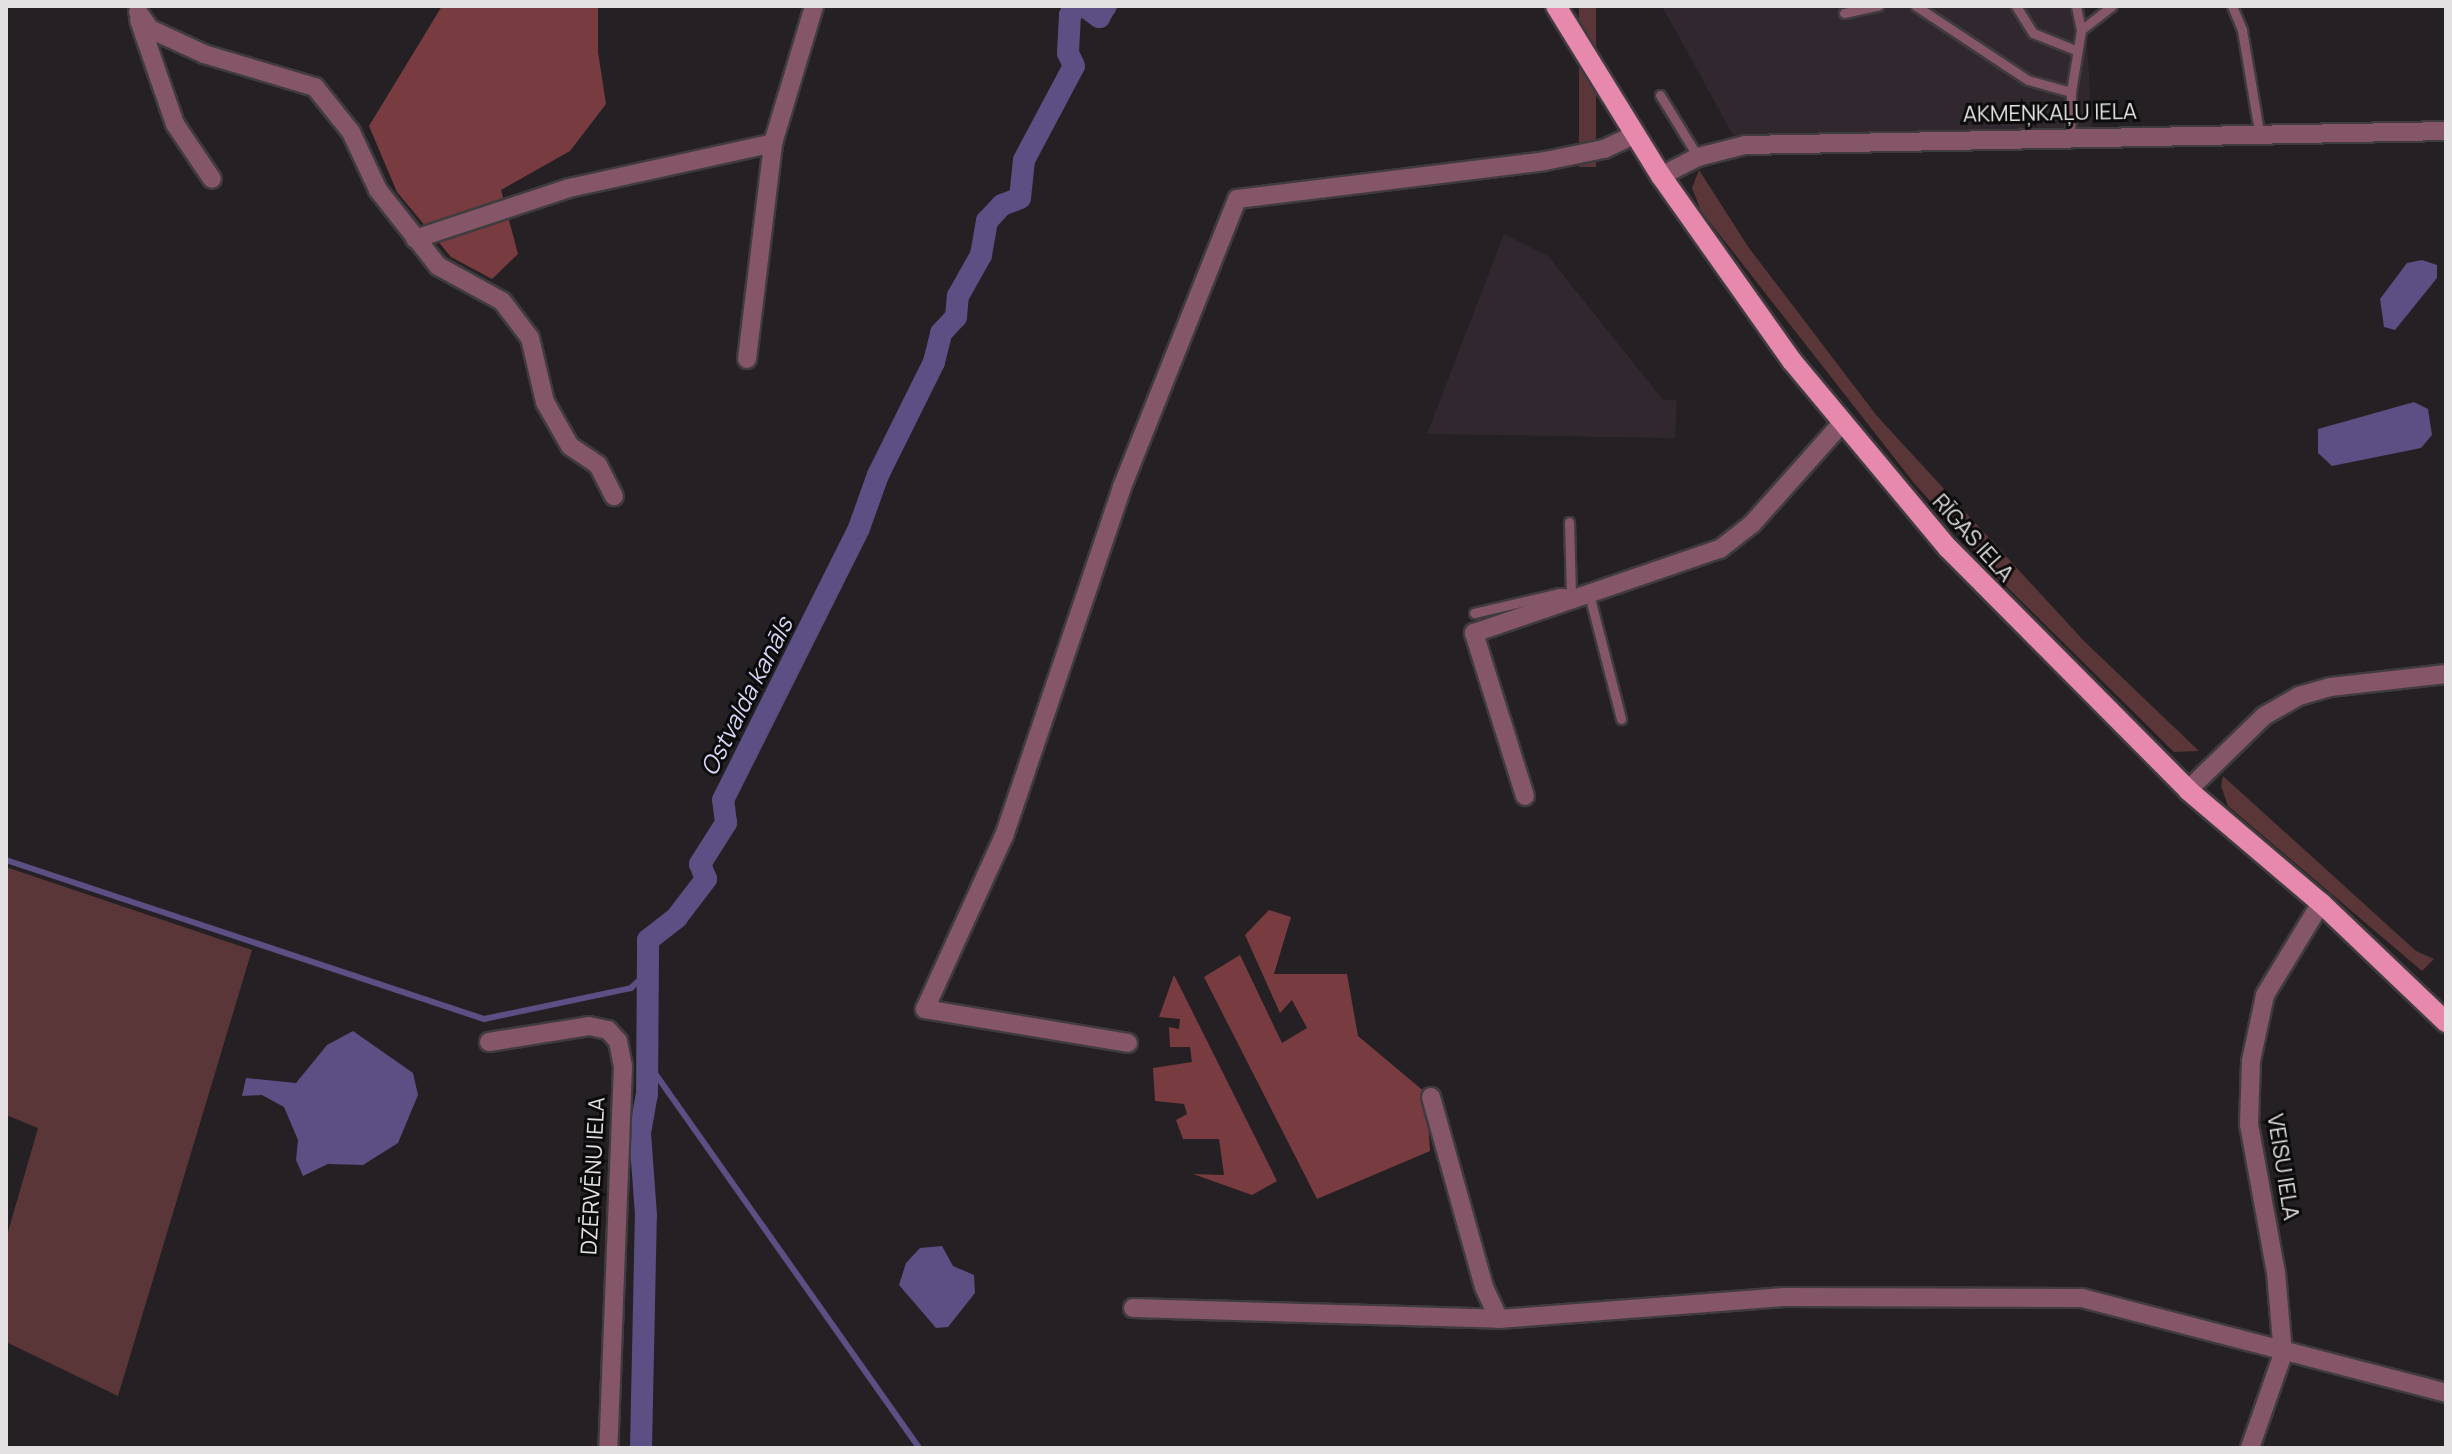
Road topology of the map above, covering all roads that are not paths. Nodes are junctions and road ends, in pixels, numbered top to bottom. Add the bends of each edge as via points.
1 (814, 6) edge
2 (1556, 6) edge
3 (1878, 6) edge
4 (1916, 6) edge
5 (2016, 6) edge
6 (2076, 6) edge
7 (2112, 6) edge
8 (2232, 6) edge
9 (137, 9) edge
10 (1844, 13) dead end
11 (2081, 30) junction
12 (2078, 51) junction
13 (2071, 92) junction
14 (1660, 95) dead end
15 (2446, 131) edge
16 (2259, 132) junction
17 (1634, 135) junction
18 (2070, 137) junction
19 (773, 143) junction
20 (1698, 157) junction
21 (1661, 176) junction
22 (212, 179) dead end
23 (415, 239) junction
24 (747, 359) dead end
25 (1841, 424) junction
26 (614, 496) dead end
27 (1569, 522) dead end
28 (1580, 593) junction
29 (1474, 613) dead end
30 (2446, 674) edge
31 (1621, 719) dead end
32 (2188, 790) junction
33 (1525, 796) dead end
34 (2321, 903) junction
35 (2446, 1022) edge
36 (489, 1042) dead end
37 (1128, 1043) dead end
38 (1431, 1097) dead end
39 (1133, 1308) dead end
40 (1499, 1319) junction
41 (2283, 1354) junction
42 (2446, 1393) edge
43 (608, 1448) edge
44 (2250, 1448) edge

1 - 19 street
2 - 17 main road, RĪGAS IELA
3 - 10 lane
4 - 13 lane via 2028,80
5 - 12 lane via 2033,33
6 - 11 lane
7 - 11 lane
8 - 16 lane via 2242,30
9 - 22 street via 175,124
9 - 23 street via 150,29 204,54 315,87 351,132 378,190
11 - 12 lane
12 - 13 lane
13 - 18 lane
14 - 20 lane
15 - 16 street, AKMEŅKAĻU IELA
16 - 18 street, AKMEŅKAĻU IELA
17 - 21 main road, RĪGAS IELA
17 - 37 street via 1604,149 1545,161 1237,199 1122,487 1004,836 925,1009
18 - 20 street, AKMEŅKAĻU IELA via 1745,145
19 - 23 street via 569,188
19 - 24 street
20 - 21 street, AKMEŅKAĻU IELA
21 - 25 main road, RĪGAS IELA
23 - 26 street via 438,266 502,301 530,338 545,402 570,446 598,465
25 - 28 street via 1752,524 1720,549
25 - 32 main road, RĪGAS IELA via 2040,646
27 - 28 lane
28 - 29 lane
28 - 31 lane
28 - 33 street via 1474,633
30 - 32 street via 2330,687 2299,696 2264,716
32 - 34 main road, RĪGAS IELA
34 - 35 main road, RĪGAS IELA
34 - 41 street, VEISU IELA via 2265,995 2251,1061 2249,1125 2276,1273
36 - 43 street, DZĒRVĒNU IELA via 589,1026 608,1030 618,1041 623,1066
38 - 40 street via 1484,1287
39 - 40 street
40 - 41 street via 1784,1297 2082,1298
41 - 42 street
41 - 44 street, VEISU IELA

